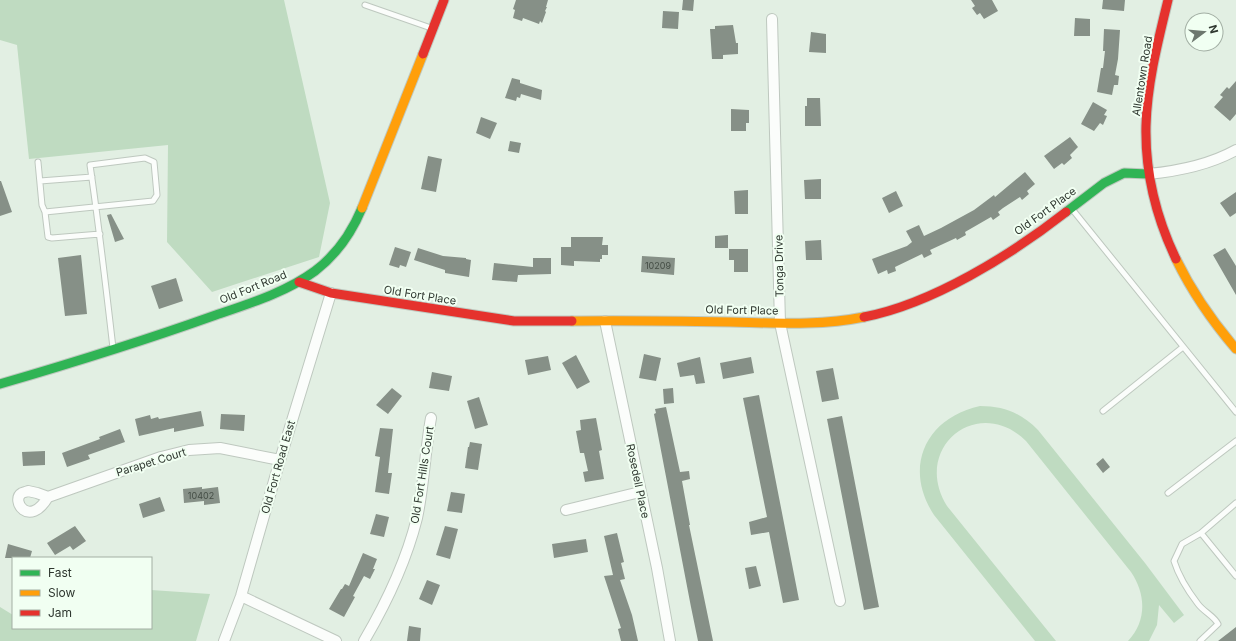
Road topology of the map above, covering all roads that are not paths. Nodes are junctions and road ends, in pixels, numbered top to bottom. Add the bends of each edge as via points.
1 (444, 0) edge
2 (1168, 0) edge
3 (365, 5) dead end
4 (772, 19) dead end
5 (432, 29) junction
6 (1236, 150) edge
7 (38, 162) dead end
8 (1148, 174) junction
9 (92, 177) junction
10 (40, 182) junction
11 (96, 208) junction
12 (1072, 208) junction
13 (45, 212) junction
14 (100, 234) junction
15 (299, 282) junction
16 (331, 293) junction
17 (606, 321) junction
18 (780, 323) junction
19 (1183, 347) junction
20 (1236, 349) edge
21 (114, 350) junction
22 (0, 384) edge
23 (1102, 411) dead end
24 (1236, 412) edge
25 (430, 418) dead end
26 (1236, 441) edge
27 (280, 460) junction
28 (640, 492) junction
29 (1168, 493) dead end
30 (48, 497) dead end
31 (1236, 503) edge
32 (566, 510) dead end
33 (1201, 533) junction
34 (1236, 576) edge
35 (241, 596) junction
36 (840, 601) dead end
37 (224, 641) edge
38 (336, 641) edge
39 (364, 641) edge
40 (670, 641) edge
41 (1200, 641) edge

1 - 5 main road, Old Fort Road
2 - 8 main road, Allentown Road via 1148,102
3 - 5 lane
4 - 18 street, Tonga Drive
5 - 15 main road, Old Fort Road via 354,225 327,261
6 - 8 street via 1190,168
7 - 10 lane
8 - 12 main road, Old Fort Place via 1124,173 1104,183
8 - 20 main road, Allentown Road via 1173,252 1199,300
9 - 10 lane
9 - 11 lane
9 - 11 lane via 90,165 145,158 154,162 157,196 153,201
10 - 13 lane
11 - 13 lane
11 - 14 lane
12 - 18 main road, Old Fort Place via 1000,258 923,298 881,314 841,322
12 - 19 lane
13 - 14 lane via 48,236 52,238
14 - 21 lane
15 - 16 main road, Old Fort Place
15 - 21 main road, Old Fort Road via 233,309
16 - 17 main road, Old Fort Place via 514,321
16 - 27 street, Old Fort Road East
17 - 18 main road, Old Fort Place
17 - 28 street, Rosedell Place
18 - 36 street, Tonga Drive
19 - 23 lane
19 - 24 lane
21 - 22 main road, Old Fort Road
25 - 39 street, Old Fort Hills Court via 417,518 404,561
26 - 29 lane
27 - 30 street, Parapet Court via 220,448 189,450
27 - 35 street, Old Fort Road East
28 - 32 street
28 - 40 street, Rosedell Place
31 - 33 lane
33 - 34 lane
33 - 41 lane via 1182,544 1174,561 1178,574 1199,605 1218,624
35 - 37 street, Old Fort Road East
35 - 38 street

